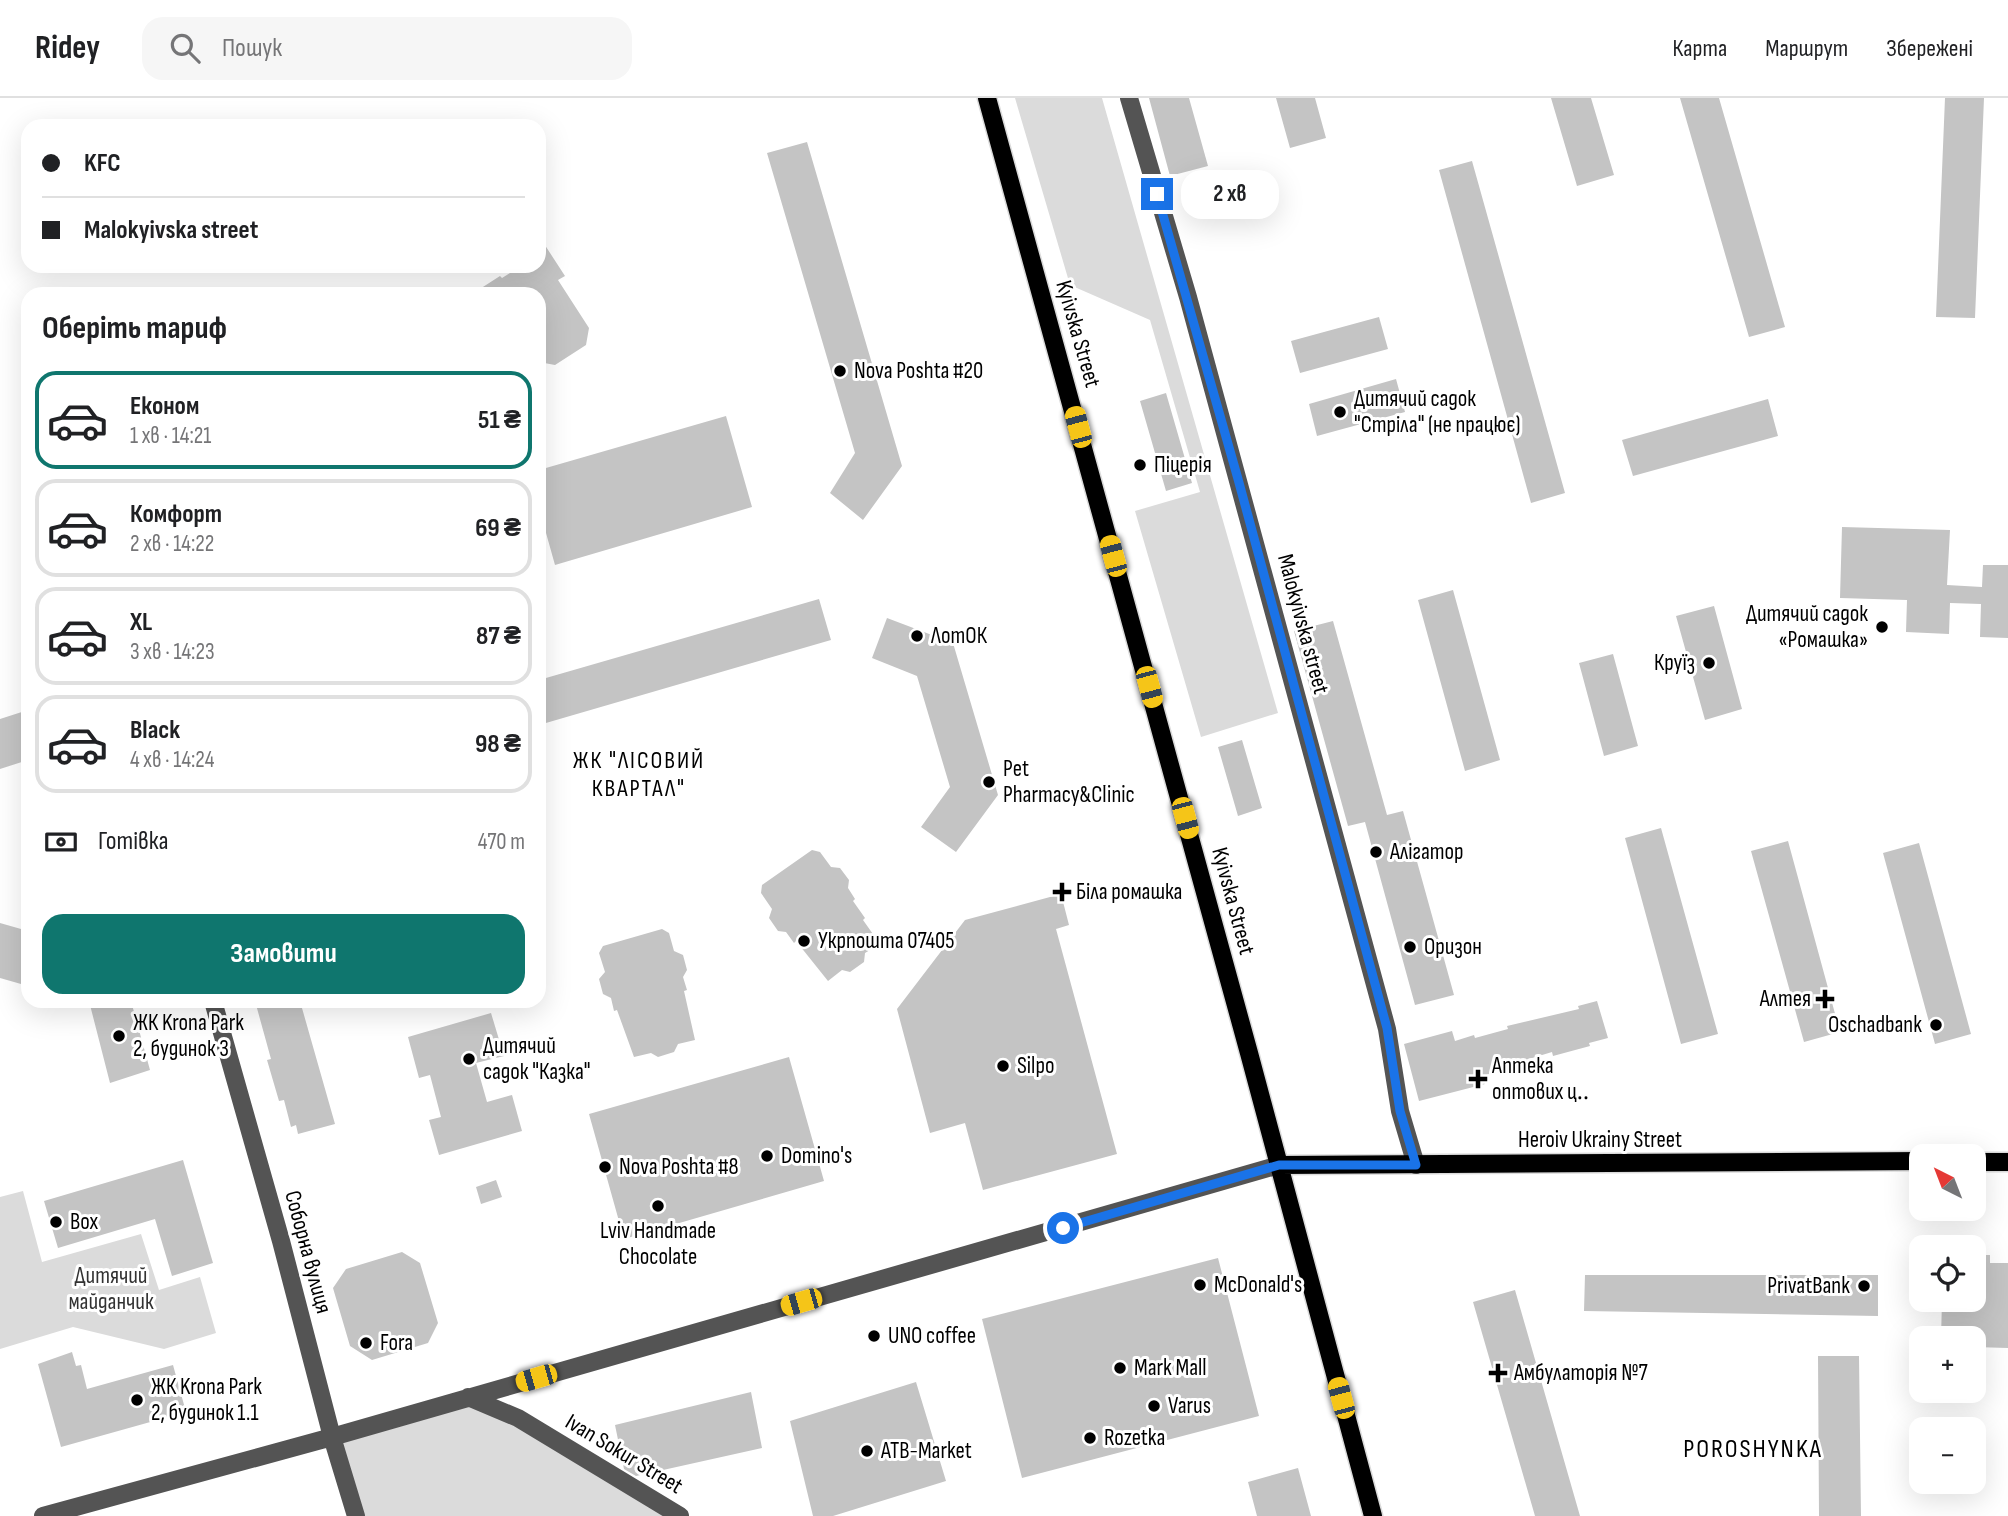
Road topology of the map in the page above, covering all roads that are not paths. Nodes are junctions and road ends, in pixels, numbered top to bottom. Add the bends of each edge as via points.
1 (987, 98) edge
2 (1129, 98) edge
3 (215, 1008) edge
4 (1909, 1161) edge
5 (1986, 1162) edge
6 (2008, 1162) edge
7 (1279, 1165) junction
8 (1416, 1165) junction
9 (468, 1397) junction
10 (332, 1437) junction
11 (43, 1516) edge
12 (356, 1516) edge
13 (680, 1516) edge
14 (1373, 1516) edge

1 - 7 main road, Kyivska Street
2 - 8 street, Malokyivska street via 1188,297 1387,1028 1400,1111
3 - 10 street, Соборна вулиця
4 - 8 main road, Heroiv Ukrainy Street
5 - 6 main road
7 - 8 main road, Heroiv Ukrainy Street
7 - 9 street
7 - 14 main road, Kyivska Street
9 - 10 street
9 - 13 street, Ivan Sokur Street via 518,1418
10 - 11 street
10 - 12 street, Соборна вулиця

